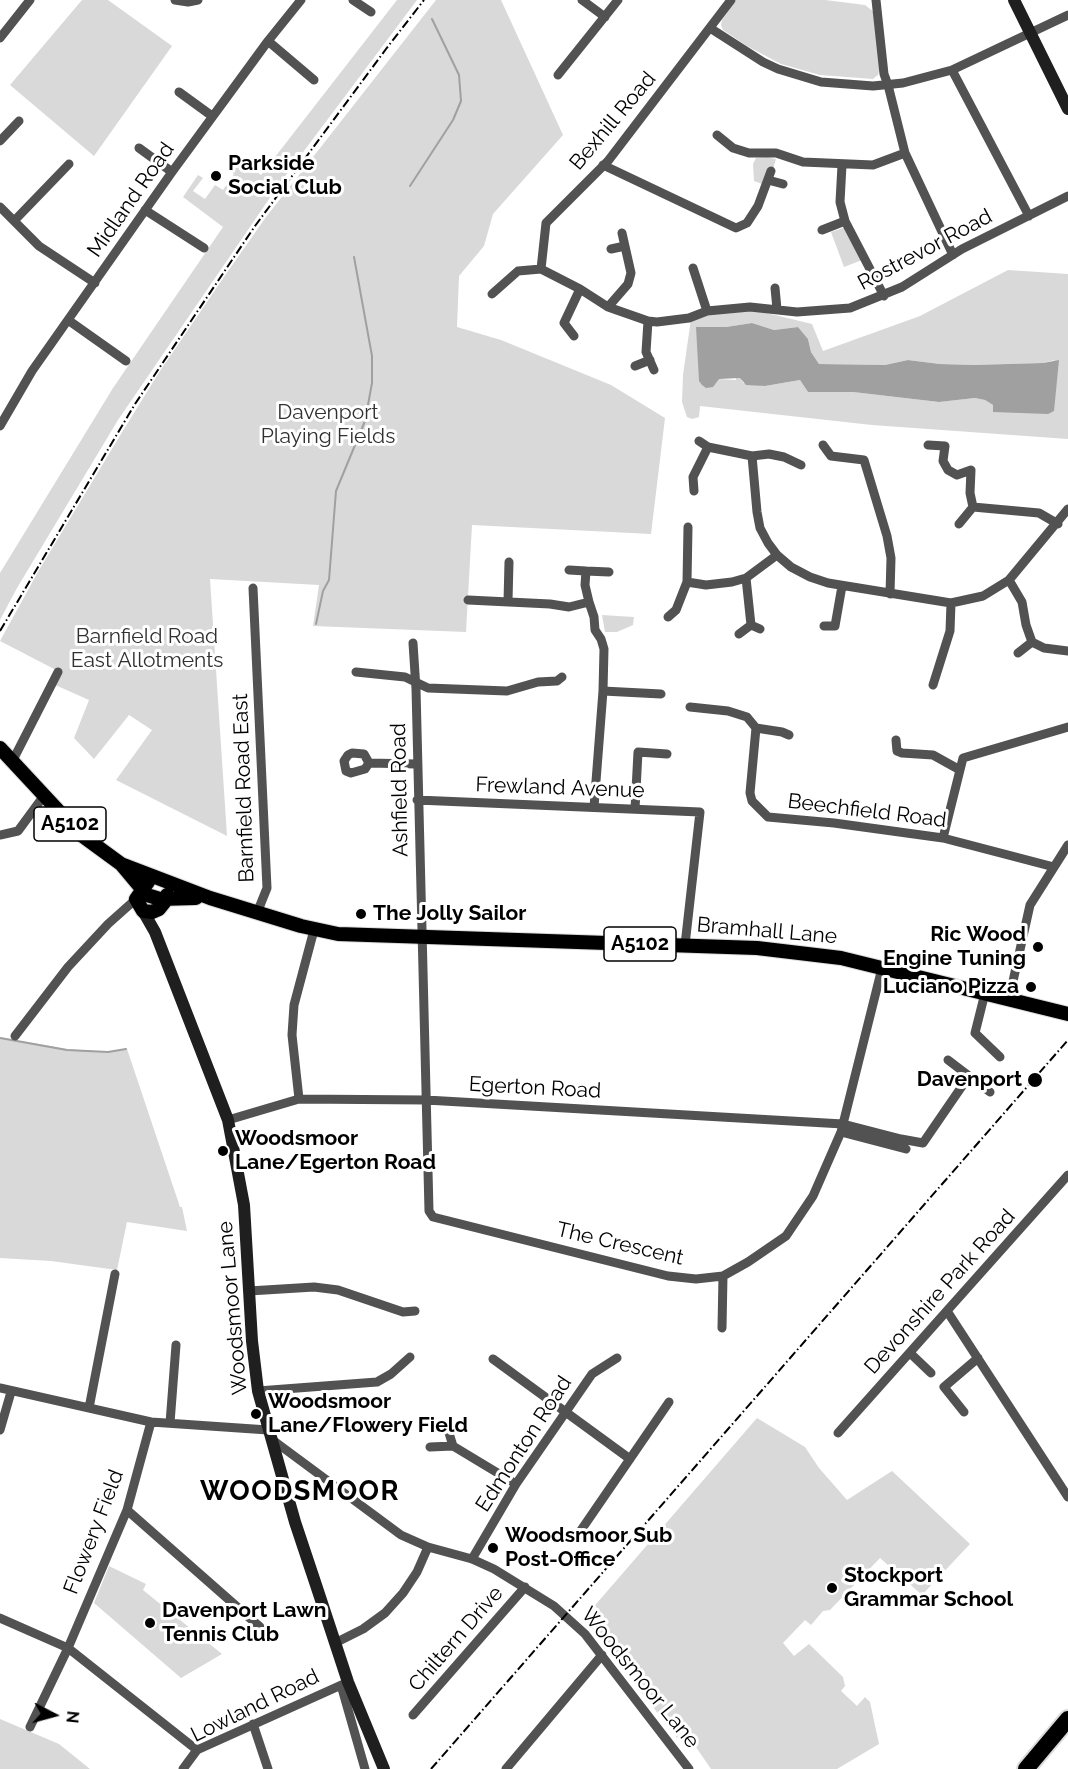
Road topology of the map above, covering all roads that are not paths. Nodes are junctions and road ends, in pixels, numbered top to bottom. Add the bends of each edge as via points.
1 (30, 0) edge
2 (175, 0) edge
3 (198, 0) edge
4 (301, 0) edge
5 (353, 0) edge
6 (582, 0) edge
7 (618, 0) edge
8 (731, 0) edge
9 (876, 0) edge
10 (1014, 0) edge
11 (372, 12) dead end
12 (1068, 15) edge
13 (605, 17) junction
14 (710, 28) junction
15 (1029, 33) junction
16 (0, 38) edge
17 (268, 42) junction
18 (952, 70) junction
19 (558, 75) dead end
20 (314, 80) dead end
21 (888, 85) junction
22 (179, 92) dead end
23 (1068, 109) edge
24 (212, 116) junction
25 (20, 121) dead end
26 (717, 135) dead end
27 (0, 141) edge
28 (138, 148) dead end
29 (905, 153) junction
30 (69, 164) dead end
31 (603, 165) junction
32 (842, 165) junction
33 (172, 172) junction
34 (783, 184) dead end
35 (1068, 196) edge
36 (0, 207) edge
37 (146, 210) junction
38 (1029, 216) junction
39 (14, 221) junction
40 (845, 221) junction
41 (822, 230) dead end
42 (622, 233) dead end
43 (625, 246) junction
44 (204, 248) dead end
45 (611, 249) dead end
46 (953, 255) junction
47 (693, 268) dead end
48 (540, 270) junction
49 (95, 283) junction
50 (775, 288) dead end
51 (580, 289) junction
52 (492, 294) dead end
53 (884, 296) junction
54 (608, 307) junction
55 (777, 309) junction
56 (707, 311) junction
57 (68, 320) junction
58 (648, 321) junction
59 (574, 336) dead end
60 (650, 360) junction
61 (126, 361) dead end
62 (635, 366) dead end
63 (654, 370) dead end
64 (0, 426) edge
65 (699, 441) dead end
66 (823, 445) dead end
67 (928, 445) dead end
68 (708, 447) junction
69 (752, 456) junction
70 (801, 465) dead end
71 (694, 491) dead end
72 (973, 507) junction
73 (1068, 509) edge
74 (959, 524) dead end
75 (1058, 524) junction
76 (675, 536) dead end
77 (777, 555) junction
78 (509, 562) dead end
79 (569, 570) dead end
80 (586, 572) junction
81 (609, 572) dead end
82 (746, 578) junction
83 (1010, 580) junction
84 (687, 582) junction
85 (842, 586) junction
86 (253, 588) dead end
87 (890, 594) junction
88 (468, 600) dead end
89 (508, 601) junction
90 (589, 603) junction
91 (951, 603) junction
92 (676, 615) dead end
93 (751, 625) junction
94 (824, 626) dead end
95 (760, 629) dead end
96 (739, 634) dead end
97 (1032, 642) junction
98 (413, 643) dead end
99 (1068, 651) edge
100 (1018, 653) dead end
101 (58, 672) dead end
102 (356, 672) dead end
103 (562, 677) dead end
104 (415, 680) junction
105 (933, 685) dead end
106 (603, 691) junction
107 (661, 694) dead end
108 (690, 707) dead end
109 (1068, 727) edge
110 (756, 728) junction
111 (789, 735) dead end
112 (896, 740) dead end
113 (0, 748) edge
114 (667, 754) dead end
115 (12, 762) junction
116 (369, 762) dead end
117 (416, 764) junction
118 (960, 770) junction
119 (43, 796) junction
120 (417, 800) junction
121 (594, 807) junction
122 (635, 809) junction
123 (0, 835) edge
124 (943, 838) junction
125 (1068, 845) edge
126 (121, 864) junction
127 (1054, 867) junction
128 (158, 878) junction
129 (210, 898) junction
130 (141, 900) junction
131 (163, 904) junction
132 (257, 913) junction
133 (314, 930) junction
134 (155, 932) junction
135 (422, 936) junction
136 (685, 945) junction
137 (882, 968) junction
138 (985, 993) junction
139 (1009, 999) junction
140 (1068, 1014) edge
141 (15, 1036) dead end
142 (1000, 1057) dead end
143 (948, 1060) dead end
144 (969, 1076) junction
145 (990, 1092) dead end
146 (299, 1100) junction
147 (426, 1100) junction
148 (228, 1120) junction
149 (842, 1128) junction
150 (906, 1149) dead end
151 (1068, 1175) edge
152 (115, 1274) dead end
153 (723, 1276) junction
154 (249, 1290) junction
155 (416, 1311) dead end
156 (947, 1311) junction
157 (722, 1328) dead end
158 (176, 1345) dead end
159 (910, 1353) junction
160 (410, 1357) dead end
161 (616, 1358) dead end
162 (978, 1358) junction
163 (494, 1359) dead end
164 (938, 1380) junction
165 (0, 1389) edge
166 (258, 1391) junction
167 (11, 1392) junction
168 (669, 1402) dead end
169 (89, 1408) junction
170 (567, 1412) junction
171 (964, 1412) dead end
172 (151, 1422) junction
173 (170, 1423) junction
174 (0, 1430) edge
175 (449, 1433) dead end
176 (838, 1433) dead end
177 (271, 1436) junction
178 (453, 1446) junction
179 (430, 1447) dead end
180 (630, 1459) junction
181 (516, 1484) junction
182 (1068, 1497) edge
183 (127, 1510) junction
184 (575, 1539) dead end
185 (428, 1547) junction
186 (472, 1560) junction
187 (525, 1587) junction
188 (0, 1618) edge
189 (260, 1627) dead end
190 (335, 1642) junction
191 (68, 1648) junction
192 (602, 1655) junction
193 (345, 1684) junction
194 (413, 1715) dead end
195 (1068, 1719) edge
196 (253, 1724) junction
197 (30, 1726) dead end
198 (197, 1750) junction
199 (183, 1769) edge
200 (268, 1769) edge
201 (365, 1769) edge
202 (384, 1769) edge
203 (506, 1769) edge
204 (688, 1769) edge
205 (1026, 1769) edge

1 - 16 street
2 - 3 street
4 - 17 street, Midland Road
5 - 11 street
6 - 13 street
7 - 13 street
8 - 14 street, Bexhill Road
9 - 21 street
10 - 15 street
12 - 15 street
13 - 19 street
14 - 21 street via 763,62 797,75 851,86
14 - 31 street, Bexhill Road
15 - 18 street
15 - 23 street
17 - 20 street
17 - 24 street, Midland Road
18 - 21 street
18 - 38 street
21 - 29 street
22 - 24 street
24 - 33 street, Midland Road
25 - 27 street
26 - 32 street via 733,148 749,153 776,153 803,162
28 - 33 street
29 - 32 street via 873,165
29 - 46 street
30 - 39 street
31 - 34 street via 736,228 747,223 758,206 770,175
31 - 48 street, Bexhill Road via 546,223
32 - 40 street via 840,202
33 - 37 street, Midland Road
35 - 38 street, Rostrevor Road
36 - 39 street
37 - 44 street
37 - 49 street, Midland Road
38 - 46 street, Rostrevor Road
39 - 49 street via 39,246
40 - 41 street
40 - 53 street
42 - 43 street
43 - 45 street
43 - 54 street via 631,273 628,284
46 - 53 street, Rostrevor Road
47 - 56 street
48 - 51 street, Rostrevor Road
48 - 52 street via 518,271
49 - 57 street, Midland Road
50 - 55 street
51 - 54 street, Rostrevor Road
51 - 59 street via 564,323
53 - 55 street, Rostrevor Road via 850,308 797,312
54 - 58 street, Rostrevor Road
55 - 56 street, Rostrevor Road
56 - 58 street, Rostrevor Road via 688,318
57 - 61 street
57 - 64 street, Midland Road via 32,370
58 - 60 street via 646,352
60 - 62 street
60 - 63 street
65 - 68 street
66 - 87 street via 831,456 864,460 887,536
67 - 72 street via 945,446 943,461 948,470 957,475 971,470
68 - 69 street
68 - 71 street via 693,477
69 - 70 street via 769,454
69 - 77 street via 760,528
72 - 74 street
72 - 75 street via 1039,513
73 - 75 street
75 - 83 street
76 - 84 street via 688,532
77 - 82 street
77 - 85 street via 810,577
78 - 89 street
79 - 80 street
80 - 81 street
80 - 90 street
82 - 84 street via 706,585
82 - 93 street
83 - 91 street via 983,596
83 - 97 street via 1022,602
84 - 92 street
85 - 87 street
85 - 94 street via 835,626
86 - 132 street, Barnfield Road East via 267,888
87 - 91 street
88 - 89 street
89 - 90 street via 569,607
90 - 106 street via 604,649
91 - 105 street via 950,631
93 - 95 street
93 - 96 street
97 - 99 street
97 - 100 street
98 - 104 street, Ashfield Road
101 - 115 street
102 - 104 street
103 - 104 street via 507,692 428,688
104 - 117 street, Ashfield Road
106 - 107 street
106 - 121 street
108 - 110 street via 747,717
109 - 118 street via 963,758
110 - 111 street
110 - 124 street, Beechfield Road via 750,793 752,801 768,817
112 - 118 street via 897,751 933,755
113 - 115 main road, Bramhall Lane / A5102
114 - 122 street via 638,752
115 - 119 main road, Bramhall Lane / A5102
116 - 117 street
117 - 120 street, Ashfield Road
118 - 124 street
119 - 123 street via 18,831
119 - 126 main road, Bramhall Lane / A5102 via 80,834
120 - 121 street, Frewland Avenue
120 - 135 street, Ashfield Road
121 - 122 street, Frewland Avenue
122 - 136 street, Frewland Avenue via 700,812
124 - 127 street, Beechfield Road
125 - 127 street
126 - 128 main road, Bramhall Lane / A5102
126 - 130 main road, Bramhall Lane / A5102
127 - 139 street via 1030,905
128 - 129 main road, Bramhall Lane / A5102
128 - 130 main road
128 - 131 main road via 168,888
129 - 131 main road, Bramhall Lane / A5102
129 - 132 main road, Bramhall Lane / A5102
130 - 131 main road, Bramhall Lane / A5102 via 153,898
130 - 131 main road, Bramhall Lane / A5102 via 152,912
130 - 134 street, Woodsmoor Lane
130 - 141 street via 108,924 68,966
131 - 134 street
132 - 133 main road, Bramhall Lane / A5102
133 - 135 main road, Bramhall Lane / A5102
133 - 146 street via 294,1005 292,1035
134 - 148 street, Woodsmoor Lane
135 - 136 main road, Bramhall Lane / A5102
135 - 147 street, The Crescent
136 - 137 main road, Bramhall Lane / A5102 via 822,955
137 - 138 main road, Bramhall Lane / A5102
137 - 149 street, The Crescent
138 - 139 main road, Bramhall Lane / A5102
138 - 142 street via 975,1034
139 - 140 main road, Bramhall Lane / A5102
143 - 144 street
144 - 145 street
144 - 149 street via 923,1143
146 - 147 street, Egerton Road
146 - 148 street, Egerton Road
147 - 149 street, Egerton Road
147 - 153 street, The Crescent via 429,1211 434,1217 667,1275 696,1279
148 - 154 street, Woodsmoor Lane via 242,1186
149 - 150 street
149 - 153 street, The Crescent via 813,1196 786,1236
151 - 156 street, Devonshire Park Road
152 - 169 street
153 - 157 street
154 - 155 street via 338,1290 403,1312
154 - 166 street, Woodsmoor Lane
156 - 159 street, Devonshire Park Road
156 - 162 street
158 - 173 street
159 - 164 street
159 - 176 street, Devonshire Park Road
160 - 166 street via 377,1382
161 - 170 street, Edmonton Road via 592,1374
162 - 164 street
162 - 182 street
163 - 170 street
164 - 171 street
165 - 167 street
166 - 177 street, Woodsmoor Lane
167 - 169 street
167 - 174 street
168 - 180 street
169 - 172 street
170 - 180 street
170 - 181 street, Edmonton Road
172 - 173 street
172 - 183 street, Flowery Field
173 - 177 street
175 - 178 street
177 - 185 street, Woodsmoor Lane via 401,1535
177 - 190 street
178 - 179 street
178 - 181 street
180 - 184 street
181 - 186 street, Edmonton Road
183 - 189 street
183 - 191 street, Flowery Field
185 - 186 street, Woodsmoor Lane
185 - 190 street via 417,1572 385,1613
186 - 187 street, Woodsmoor Lane
187 - 192 street, Woodsmoor Lane via 566,1616
187 - 194 street, Chiltern Drive
188 - 191 street
190 - 193 street
191 - 197 street, Flowery Field
191 - 198 street
192 - 203 street
192 - 204 street, Woodsmoor Lane
193 - 196 street, Lowland Road
193 - 201 street
193 - 202 street
195 - 205 highway
196 - 198 street, Lowland Road
196 - 200 street
198 - 199 street, Lowland Road

